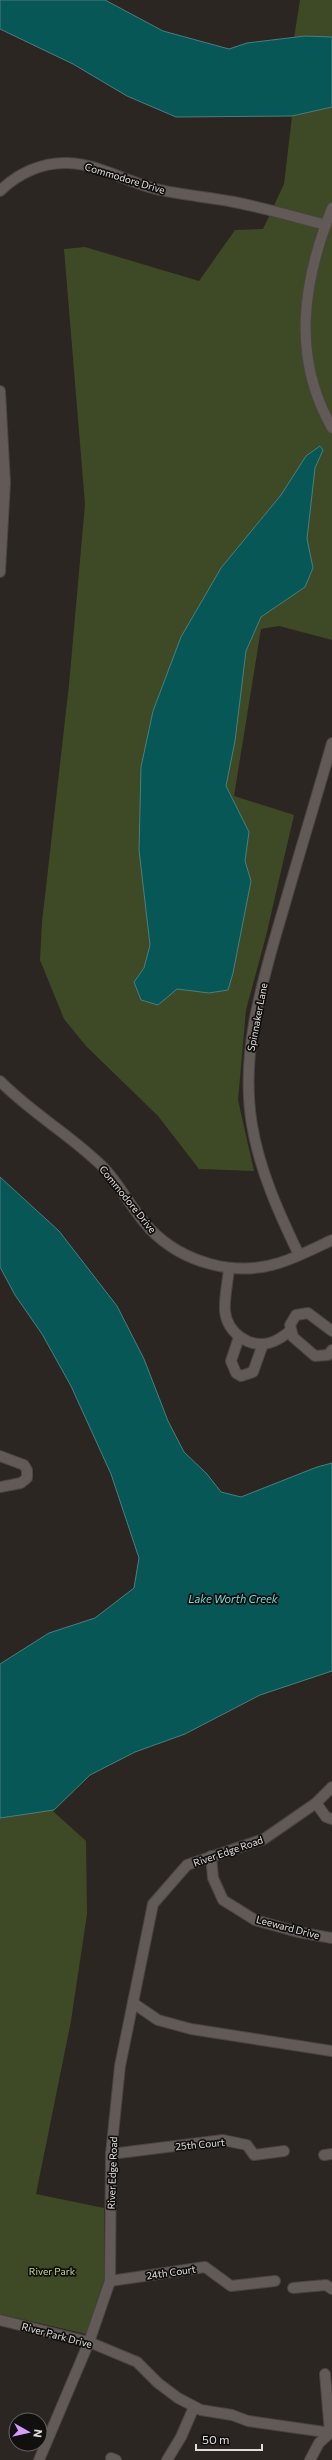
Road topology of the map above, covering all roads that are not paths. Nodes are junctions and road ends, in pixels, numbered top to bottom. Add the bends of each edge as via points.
1 (0, 191) edge
2 (332, 208) edge
3 (326, 225) junction
4 (0, 391) edge
5 (332, 428) edge
6 (3, 483) edge
7 (0, 572) edge
8 (332, 743) edge
9 (0, 1081) edge
10 (332, 1240) edge
11 (300, 1255) junction
12 (229, 1268) junction
13 (290, 1331) junction
14 (332, 1331) edge
15 (238, 1336) junction
16 (263, 1344) junction
17 (332, 1350) edge
18 (0, 1456) edge
19 (0, 1487) edge
20 (332, 1787) edge
21 (316, 1803) junction
22 (332, 1819) edge
23 (211, 1856) junction
24 (332, 1938) edge
25 (134, 2003) junction
26 (332, 2051) edge
27 (284, 2151) dead end
28 (110, 2154) junction
29 (110, 2281) junction
30 (275, 2281) dead end
31 (293, 2288) dead end
32 (332, 2289) edge
33 (0, 2320) edge
34 (89, 2342) junction
35 (326, 2374) dead end
36 (194, 2407) junction
37 (331, 2433) edge
38 (39, 2460) edge
39 (167, 2460) edge
40 (310, 2460) edge

1 - 3 street, Commodore Drive via 29,171 48,165 69,163 96,168 154,189 234,202
2 - 3 street
3 - 5 street via 308,283 306,334 315,388
4 - 6 street
6 - 7 street
8 - 11 street, Spinnaker Lane via 272,948 252,1031 249,1062 249,1099 258,1155 276,1208
9 - 12 street, Commodore Drive via 102,1166 139,1216 164,1242 196,1260
10 - 11 street
11 - 12 street, Commodore Drive via 260,1267
12 - 15 street via 225,1312 228,1324
13 - 14 street via 292,1319 302,1313 308,1313
13 - 16 street via 276,1341
13 - 17 street via 293,1337 316,1356 328,1355
15 - 16 street via 250,1342
15 - 16 street via 231,1361 236,1373 241,1376 253,1372
18 - 19 street via 24,1465 27,1470 26,1478 21,1483
20 - 21 street, River Edge Road
21 - 22 street via 326,1818
21 - 23 street, River Edge Road via 264,1839
23 - 24 street, Leeward Drive via 213,1878 223,1900 255,1920
23 - 25 street, River Edge Road via 187,1865 152,1904
25 - 26 street via 158,2020 191,2029
25 - 28 street, River Edge Road via 120,2066
27 - 28 street, 25th Court via 254,2155 247,2145 223,2140
28 - 29 street, River Edge Road
29 - 30 street, 24th Court via 205,2267 231,2286
29 - 34 street, River Edge Road
31 - 32 street via 326,2285
33 - 34 street, River Park Drive
34 - 36 street, River Park Drive via 137,2362 158,2383
34 - 38 street, River Edge Road
35 - 37 street
36 - 37 street, River Park Drive via 248,2421
36 - 39 street via 181,2437
37 - 40 street via 319,2443

